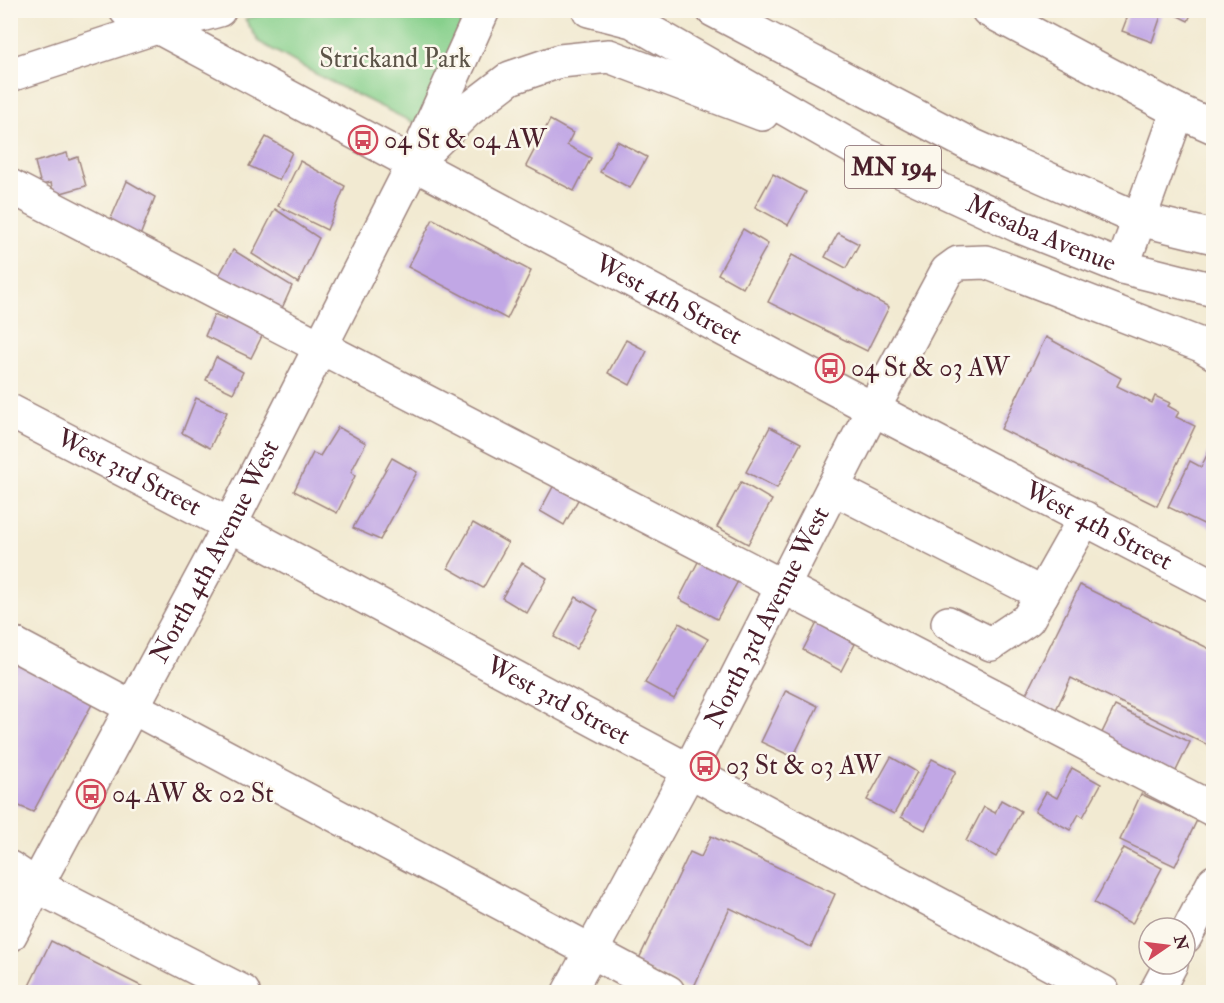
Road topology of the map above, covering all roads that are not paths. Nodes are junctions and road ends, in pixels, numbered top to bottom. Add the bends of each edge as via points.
1 (126, 10) edge
2 (219, 10) edge
3 (483, 10) edge
4 (589, 10) edge
5 (713, 10) edge
6 (988, 10) edge
7 (157, 27) junction
8 (10, 75) edge
9 (1178, 111) junction
10 (1214, 127) edge
11 (866, 154) junction
12 (414, 163) junction
13 (10, 186) edge
14 (1139, 219) junction
15 (1214, 237) edge
16 (1122, 267) junction
17 (1214, 290) edge
18 (319, 348) junction
19 (1214, 353) edge
20 (873, 409) junction
21 (10, 411) edge
22 (833, 488) junction
23 (1085, 518) junction
24 (230, 525) junction
25 (784, 585) junction
26 (1214, 586) edge
27 (1042, 594) junction
28 (948, 623) dead end
29 (10, 642) edge
30 (133, 708) junction
31 (688, 773) junction
32 (1214, 810) edge
33 (10, 868) edge
34 (1214, 882) edge
35 (37, 886) junction
36 (1196, 916) edge
37 (10, 935) edge
38 (591, 951) junction
39 (1165, 976) edge
40 (243, 993) edge
41 (569, 993) edge
42 (668, 993) edge
43 (1103, 993) edge
44 (1156, 993) edge

1 - 7 main road, West 4th Street
2 - 7 main road
3 - 12 main road, North 4th Avenue West
4 - 11 main road, Mesaba Avenue / MN 194 via 632,21
5 - 14 main road, Mesaba Avenue / MN 194 via 969,144
6 - 9 main road
7 - 8 main road
7 - 12 main road, West 4th Street
9 - 10 main road
9 - 14 main road
11 - 12 main road via 609,56 560,61 510,78 467,111
11 - 16 main road, Mesaba Avenue / MN 194 via 1021,227
12 - 18 main road, North 4th Avenue West
12 - 20 main road, West 4th Street
13 - 18 main road
14 - 15 main road, Mesaba Avenue / MN 194
14 - 16 main road
16 - 17 main road, Mesaba Avenue / MN 194
18 - 24 main road, North 4th Avenue West
18 - 25 main road
19 - 20 main road, North 3rd Avenue West via 986,262 958,263 947,271
20 - 22 main road, North 3rd Avenue West
20 - 23 main road, West 4th Street
21 - 24 main road, West 3rd Street
22 - 25 main road, North 3rd Avenue West
22 - 27 main road
23 - 26 main road, West 4th Street
23 - 27 main road
24 - 30 main road, North 4th Avenue West
24 - 31 main road, West 3rd Street
25 - 31 main road, North 3rd Avenue West
25 - 32 main road
27 - 28 main road via 1028,619 992,644
29 - 30 main road
30 - 35 main road, North 4th Avenue West
30 - 38 main road
31 - 38 main road, North 3rd Avenue West
31 - 43 main road, West 3rd Street
33 - 35 main road
34 - 36 main road
35 - 37 main road, North 4th Avenue West
35 - 40 main road
38 - 41 main road, North 3rd Avenue West
38 - 42 main road
39 - 44 main road

